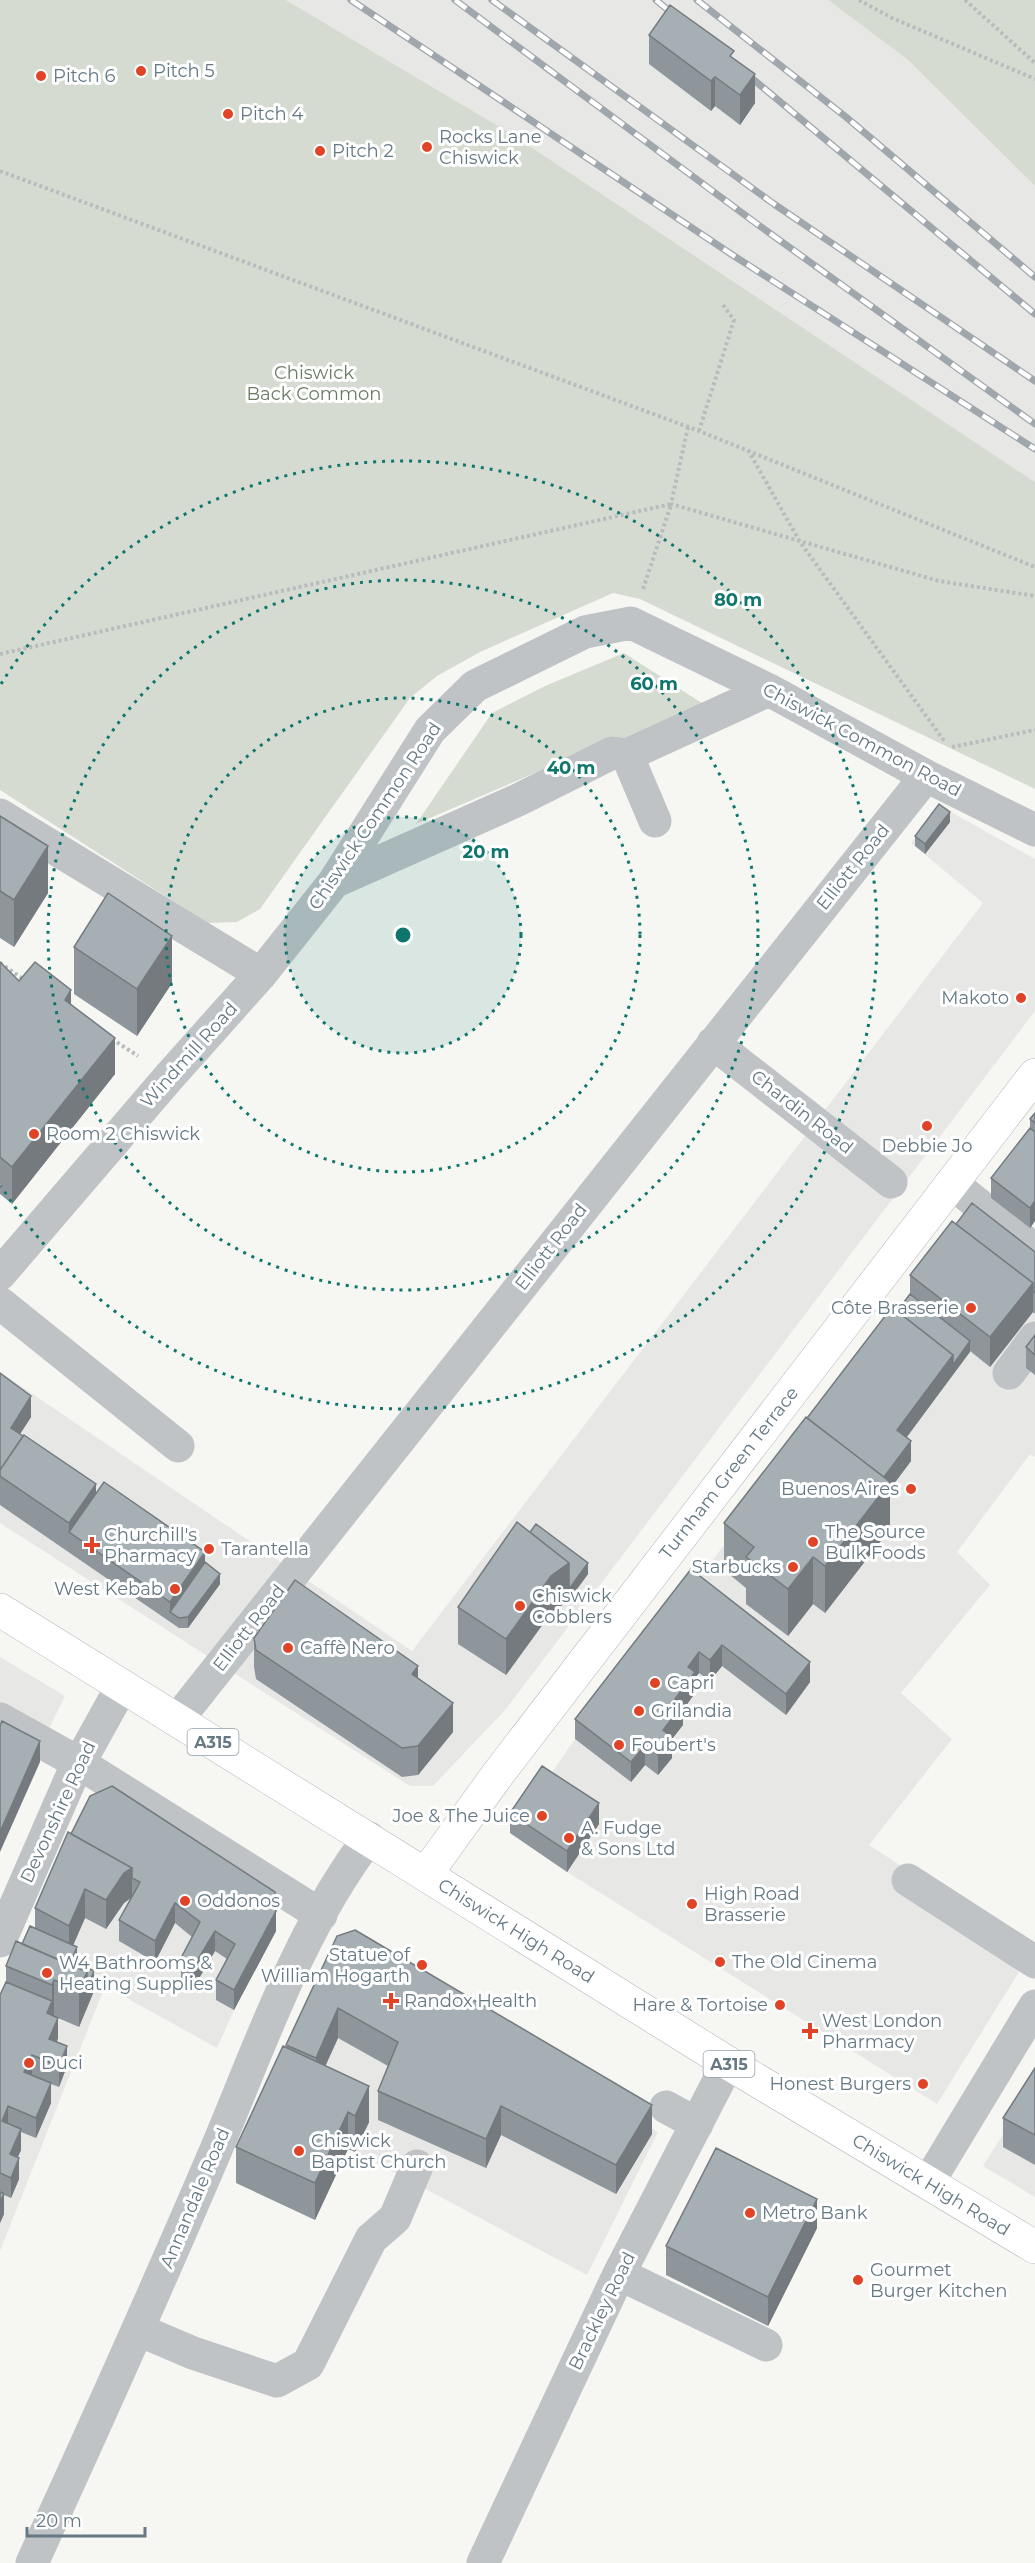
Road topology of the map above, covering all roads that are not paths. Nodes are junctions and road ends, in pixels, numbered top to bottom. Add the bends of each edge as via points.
1 (769, 690) junction
2 (627, 755) junction
3 (926, 776) junction
4 (0, 815) edge
5 (655, 821) dead end
6 (1035, 830) edge
7 (334, 882) junction
8 (261, 974) junction
9 (713, 1043) junction
10 (1035, 1075) edge
11 (891, 1182) dead end
12 (953, 1184) junction
13 (1035, 1250) edge
14 (2, 1268) edge
15 (0, 1303) edge
16 (1035, 1338) edge
17 (1009, 1373) dead end
18 (178, 1446) dead end
19 (0, 1610) edge
20 (122, 1686) junction
21 (0, 1719) edge
22 (177, 1720) junction
23 (79, 1763) junction
24 (369, 1838) junction
25 (426, 1874) junction
26 (908, 1880) dead end
27 (321, 1916) junction
28 (0, 1941) edge
29 (1035, 1962) edge
30 (1035, 2006) edge
31 (728, 2063) junction
32 (666, 2107) dead end
33 (697, 2124) junction
34 (417, 2166) dead end
35 (928, 2183) junction
36 (1035, 2247) edge
37 (620, 2274) junction
38 (139, 2330) junction
39 (766, 2345) dead end
40 (32, 2563) edge
41 (483, 2563) edge

1 - 2 street
1 - 3 street, Chiswick Common Road
1 - 7 street, Chiswick Common Road via 631,623 585,632 475,686 430,730
2 - 5 street
2 - 7 street via 612,753 518,800
3 - 6 street, Chiswick Common Road
3 - 9 street, Elliott Road
4 - 8 street
7 - 8 street, Chiswick Common Road
8 - 14 street, Windmill Road
9 - 11 street, Chardin Road
9 - 22 street, Elliott Road
10 - 12 main road, Turnham Green Terrace
12 - 13 street
12 - 25 main road, Turnham Green Terrace via 505,1765
15 - 18 street
16 - 17 street
19 - 20 main road, Chiswick High Road / A315
20 - 22 main road, Chiswick High Road / A315
20 - 23 street, Devonshire Road
21 - 23 street
22 - 24 main road, Chiswick High Road / A315
23 - 27 street
23 - 28 street, Devonshire Road
24 - 25 main road, Chiswick High Road / A315
24 - 27 street, Annandale Road via 350,1863
25 - 31 main road, Chiswick High Road / A315
26 - 29 street
27 - 38 street, Annandale Road via 286,1984
30 - 35 street
31 - 33 street, Brackley Road
31 - 35 main road, Chiswick High Road / A315
32 - 33 street
33 - 37 street, Brackley Road
34 - 38 street via 395,2217 372,2239 308,2364 277,2381
35 - 36 main road, Chiswick High Road / A315
37 - 39 street
37 - 41 street, Brackley Road
38 - 40 street, Annandale Road

